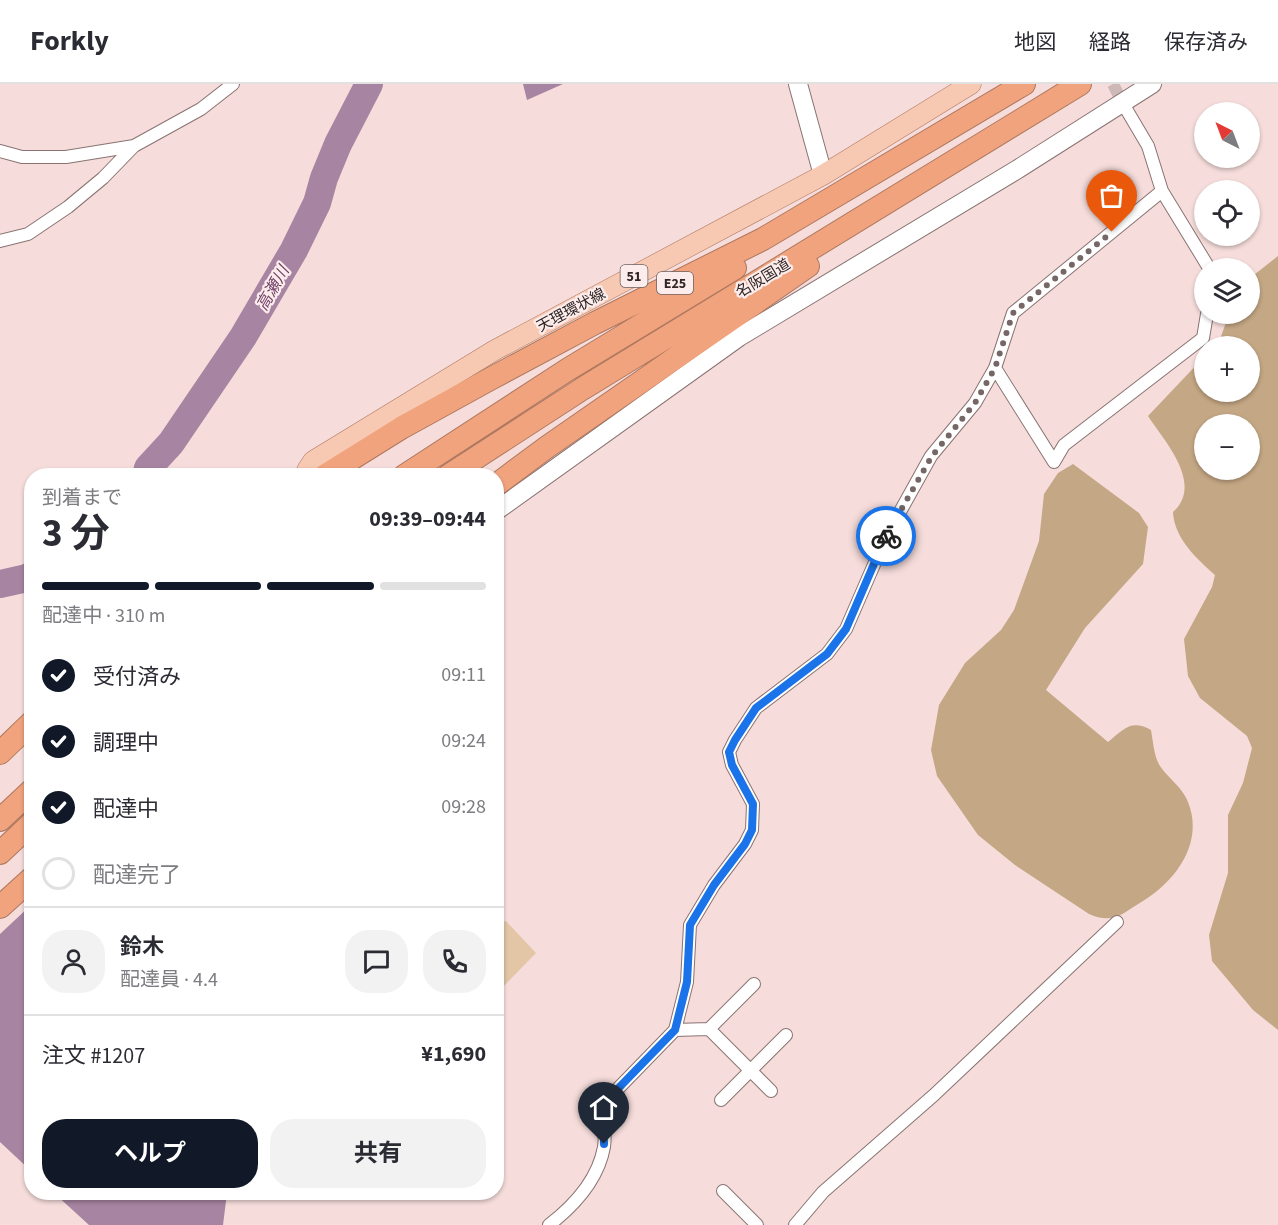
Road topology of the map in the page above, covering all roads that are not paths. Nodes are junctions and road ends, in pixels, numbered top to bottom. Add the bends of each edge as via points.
1 (233, 84) edge
2 (798, 84) edge
3 (971, 84) edge
4 (1024, 84) edge
5 (1036, 84) edge
6 (1080, 84) edge
7 (1152, 84) edge
8 (1122, 102) junction
9 (984, 143) junction
10 (134, 146) junction
11 (0, 151) edge
12 (823, 175) junction
13 (1162, 191) junction
14 (0, 241) edge
15 (1203, 258) edge
16 (1205, 324) edge
17 (995, 368) junction
18 (308, 468) edge
19 (337, 468) edge
20 (416, 468) edge
21 (460, 468) edge
22 (504, 479) edge
23 (504, 505) edge
24 (24, 730) edge
25 (0, 753) edge
26 (24, 798) edge
27 (0, 820) edge
28 (24, 830) edge
29 (0, 853) edge
30 (24, 885) edge
31 (0, 907) edge
32 (1117, 922) dead end
33 (754, 984) dead end
34 (709, 1029) junction
35 (675, 1030) junction
36 (786, 1035) dead end
37 (751, 1071) junction
38 (771, 1091) dead end
39 (721, 1100) dead end
40 (723, 1191) dead end
41 (549, 1225) edge
42 (756, 1225) edge
43 (795, 1225) edge

1 - 10 street via 201,110
2 - 12 street
3 - 12 main road, 天理環状線 / 51
4 - 19 highway, E25 via 763,239 490,379
5 - 20 highway, 名阪国道 / E25 via 567,370
6 - 9 highway, 名阪国道
7 - 8 street
8 - 13 street via 1148,146
8 - 23 street via 739,337
9 - 21 highway, 名阪国道
9 - 22 highway
10 - 11 street via 66,157 22,158
10 - 14 street via 68,207 28,234
12 - 18 main road, 天理環状線 / 51 via 495,350 313,461
13 - 15 street
13 - 17 street via 1013,313
16 - 17 street via 1203,338 1064,445 1054,462
17 - 35 street via 975,403 926,466 886,537 846,629 827,654 756,708 729,752 753,804 752,830 690,925 687,982
24 - 25 highway
26 - 27 highway
28 - 29 highway
30 - 31 highway
32 - 43 street via 934,1095 823,1192
33 - 34 street
34 - 35 street
34 - 37 street
35 - 41 street via 603,1104 604,1144 598,1170 570,1209
36 - 37 street
37 - 38 street
37 - 39 street
40 - 42 street

